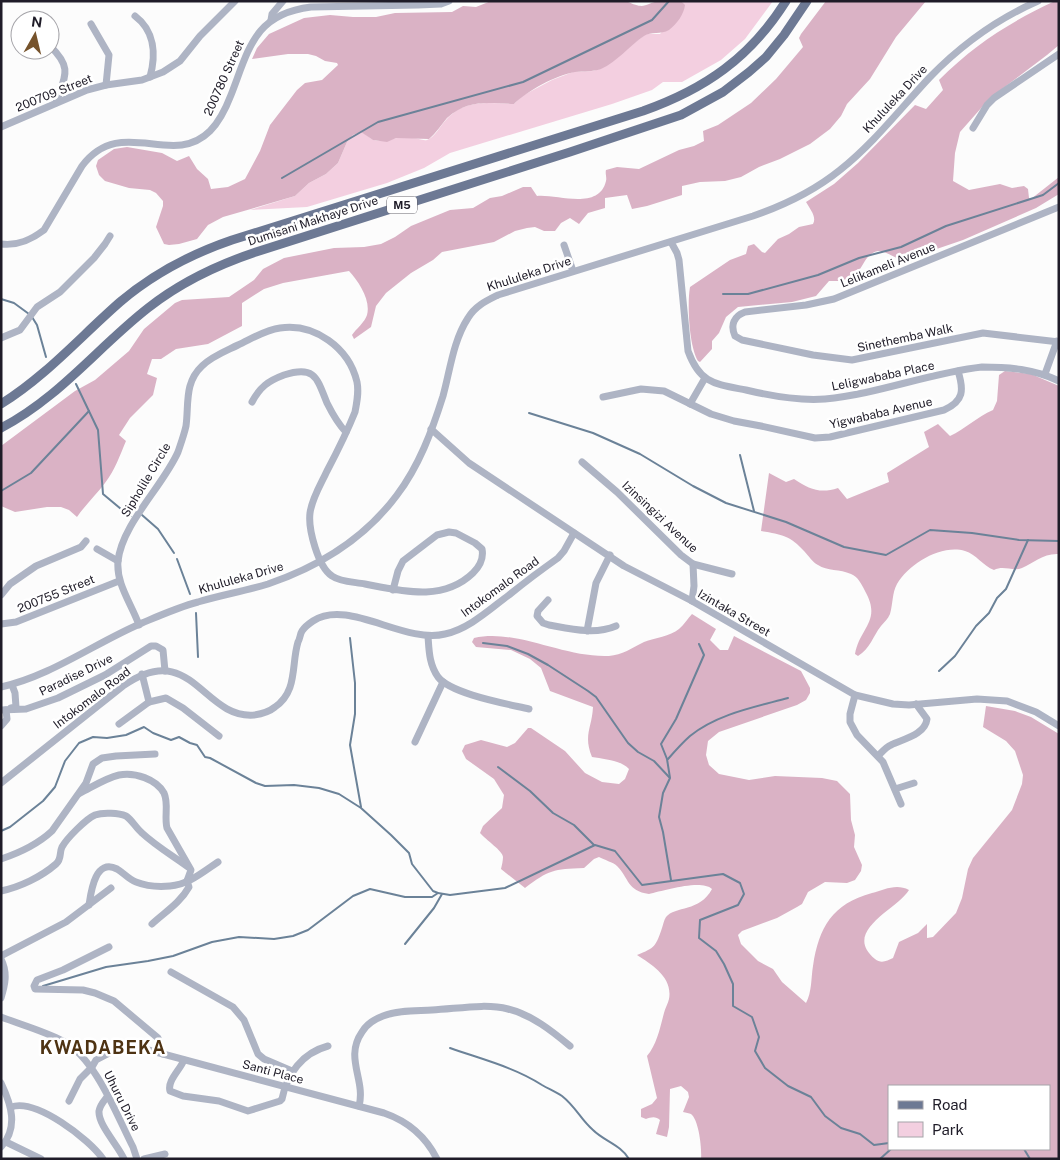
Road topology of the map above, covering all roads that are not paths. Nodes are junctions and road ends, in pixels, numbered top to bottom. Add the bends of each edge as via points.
1 (235, 1) edge
2 (283, 1) edge
3 (449, 1) edge
4 (786, 1) edge
5 (808, 1) edge
6 (1038, 1) edge
7 (135, 16) dead end
8 (271, 20) junction
9 (91, 24) dead end
10 (1059, 54) edge
11 (60, 57) edge
12 (150, 77) junction
13 (106, 85) junction
14 (56, 103) junction
15 (1, 127) edge
16 (974, 128) dead end
17 (1059, 207) edge
18 (110, 236) dead end
19 (671, 242) junction
20 (1, 244) edge
21 (564, 246) dead end
22 (573, 271) junction
23 (733, 332) joint
24 (1, 338) edge
25 (1058, 341) edge
26 (958, 371) junction
27 (1045, 374) junction
28 (705, 378) junction
29 (1059, 381) edge
30 (603, 397) dead end
31 (252, 402) dead end
32 (1, 404) edge
33 (690, 404) junction
34 (1, 428) edge
35 (431, 429) junction
36 (346, 432) junction
37 (582, 462) dead end
38 (574, 533) junction
39 (86, 541) dead end
40 (97, 548) dead end
41 (610, 555) junction
42 (118, 561) junction
43 (320, 561) junction
44 (694, 564) junction
45 (732, 574) dead end
46 (119, 581) junction
47 (393, 590) junction
48 (1, 595) edge
49 (548, 600) dead end
50 (692, 601) junction
51 (1, 624) edge
52 (139, 624) junction
53 (616, 626) dead end
54 (587, 631) junction
55 (428, 636) junction
56 (165, 670) junction
57 (142, 674) junction
58 (443, 682) junction
59 (12, 685) junction
60 (1, 687) edge
61 (855, 695) junction
62 (149, 702) junction
63 (916, 704) junction
64 (529, 709) dead end
65 (4, 710) edge
66 (118, 724) dead end
67 (1, 726) edge
68 (1059, 726) edge
69 (219, 736) dead end
70 (415, 742) dead end
71 (155, 754) dead end
72 (878, 756) junction
73 (914, 782) dead end
74 (1, 783) edge
75 (895, 789) junction
76 (80, 793) junction
77 (901, 804) dead end
78 (1, 859) edge
79 (218, 862) dead end
80 (188, 867) junction
81 (187, 881) junction
82 (112, 888) dead end
83 (1, 891) edge
84 (89, 905) junction
85 (152, 924) dead end
86 (109, 947) dead end
87 (1, 958) edge
88 (171, 972) dead end
89 (1, 998) edge
90 (1, 1017) edge
91 (328, 1046) dead end
92 (570, 1046) dead end
93 (163, 1054) junction
94 (184, 1060) junction
95 (92, 1068) junction
96 (292, 1071) junction
97 (1, 1083) edge
98 (284, 1087) junction
99 (107, 1097) junction
100 (69, 1101) dead end
101 (359, 1106) junction
102 (11, 1107) junction
103 (4, 1144) edge
104 (165, 1154) dead end
105 (41, 1159) edge
106 (103, 1159) edge
107 (124, 1159) edge
108 (137, 1159) edge
109 (144, 1159) edge
110 (438, 1159) edge

1 - 12 street, 200709 Street via 180,61
2 - 8 street
3 - 8 street, 200780 Street via 418,5 310,7 293,9
4 - 32 main road, Dumisani Makhaye Drive / M5 via 764,32 730,64 709,81 674,100 232,240 175,264 130,294 36,380
5 - 34 main road, Dumisani Makhaye Drive / M5 via 766,57 723,92 681,116 223,263 149,307 46,399
6 - 19 street, Khululeka Drive via 991,26 960,49 861,152 818,186 770,210
7 - 12 street via 141,20 153,43
8 - 20 street, 200780 Street via 255,38 219,122 204,136 194,142 174,146 131,141 104,148 82,166 44,230 24,242
9 - 13 street via 109,56
10 - 16 street via 994,98
11 - 14 street via 65,69
12 - 13 street, 200709 Street
13 - 14 street, 200709 Street
14 - 15 street, 200709 Street
17 - 23 street, Lelikameli Avenue via 834,299 739,314 735,318
18 - 24 street via 94,258 60,292 37,307 20,330
19 - 22 street, Khululeka Drive
19 - 28 street via 679,260 688,351 695,368
21 - 22 street
22 - 35 street, Khululeka Drive via 498,295 472,313 462,330
23 - 25 street, Sinethemba Walk via 737,339 852,360 983,333
25 - 27 street
26 - 27 street, Leligwababa Place via 1002,366
26 - 28 street, Leligwababa Place via 825,399 761,394 716,384
26 - 33 street, Yigwababa Avenue via 962,393 952,406 824,438 734,421
27 - 29 street, Leligwababa Place
28 - 33 street
30 - 33 street via 653,389 673,394
31 - 36 street via 272,379 297,372 309,373 318,380 330,408
35 - 38 street, Izintaka Street via 469,463
35 - 43 street, Khululeka Drive via 409,477 385,510
36 - 42 street, Sipholile Circle via 357,402 356,381 345,356 321,335 299,328 278,328 208,360 189,386 186,425 177,454 129,529
36 - 43 street, Sipholile Circle via 311,510 312,534
37 - 44 street, Izinsingizi Avenue
38 - 41 street, Izintaka Street
38 - 55 street, Intokomalo Road via 558,558 479,618 459,630
39 - 48 street via 81,547 36,566 10,584
40 - 42 street
41 - 50 street, Izintaka Street via 624,566
41 - 54 street via 596,583
42 - 46 street, Sipholile Circle
43 - 47 street via 337,579
43 - 52 street, Khululeka Drive via 266,584 172,610
44 - 45 street
44 - 50 street, Izinsingizi Avenue
46 - 51 street, 200755 Street via 16,622
46 - 52 street, Sipholile Circle
47 - 47 street via 423,593 459,584 482,562 482,549 456,533 437,535 403,561
49 - 54 street via 537,614 543,623
50 - 61 street, Izintaka Street
52 - 59 street, Khululeka Drive
53 - 54 street
55 - 56 street, Intokomalo Road via 395,630 344,614 314,621 302,632 293,679 283,701 254,715 226,709 187,678
55 - 58 street via 432,666
56 - 57 street, Intokomalo Road
56 - 65 street, Paradise Drive via 163,650 151,646 106,676 58,698 26,709
57 - 62 street
57 - 74 street, Intokomalo Road
58 - 64 street via 488,699
58 - 70 street
59 - 60 street, Khululeka Drive
59 - 65 street via 16,707
61 - 63 street, Izintaka Street via 894,704
61 - 72 street via 850,722 857,735
62 - 66 street
62 - 69 street via 171,700
63 - 68 street, Izintaka Street via 1000,700 1021,705
63 - 72 street via 927,719 925,726 888,746
65 - 67 street via 7,719
71 - 76 street via 102,758 94,764
72 - 75 street
73 - 75 street
75 - 77 street
76 - 78 street via 45,838
76 - 80 street via 118,775 150,780 164,793 165,822
79 - 81 street
80 - 81 street via 191,874
80 - 83 street via 151,841 124,816 95,815 64,843 57,863 28,882
81 - 84 street via 171,886 145,884 110,867 101,870 95,878
81 - 85 street via 189,887 184,895
82 - 84 street
84 - 87 street via 66,922
86 - 93 street via 37,980 35,988 83,990 114,1001 156,1035
87 - 89 street via 6,975
88 - 96 street via 233,1007 244,1020 258,1054 264,1060
90 - 95 street, Uhuru Drive via 63,1041
91 - 96 street via 313,1052
92 - 101 street via 548,1028 516,1012 496,1007 383,1016 364,1029 355,1048
93 - 94 street, Santi Place
93 - 95 street, Santi Place via 138,1047 118,1048 96,1060
94 - 98 street, Santi Place
94 - 98 street via 168,1087 183,1096 219,1100 248,1111 280,1101
95 - 99 street, Uhuru Drive
95 - 100 street, Santi Place via 80,1079
96 - 98 street
97 - 102 street
98 - 101 street, Santi Place
99 - 107 street via 99,1110 100,1118
99 - 108 street, Uhuru Drive
101 - 110 street, Santi Place via 384,1112 405,1122 424,1139
102 - 103 street via 12,1124
102 - 106 street via 24,1106 53,1117 84,1138
103 - 105 street
104 - 109 street

